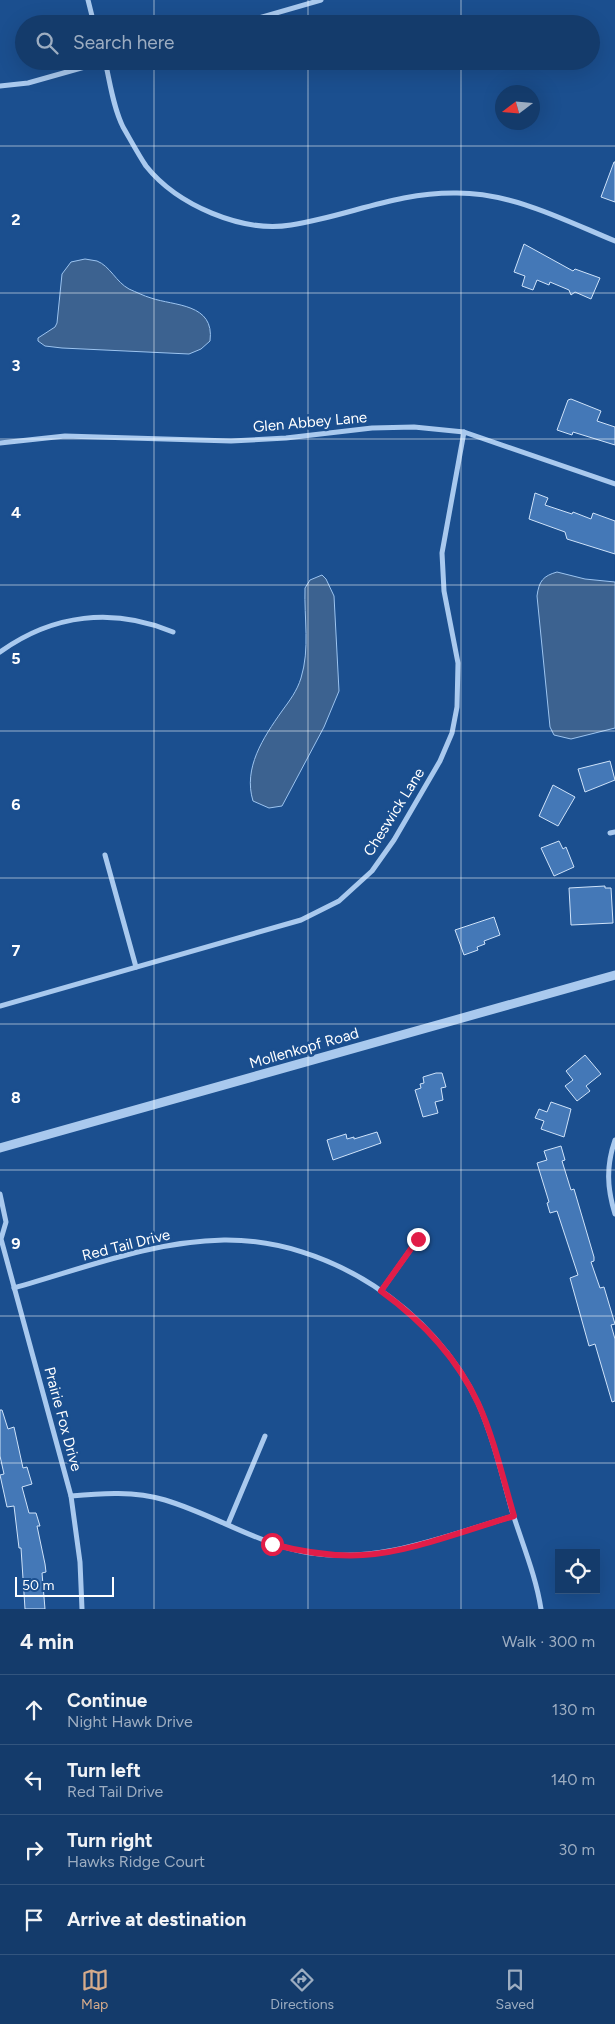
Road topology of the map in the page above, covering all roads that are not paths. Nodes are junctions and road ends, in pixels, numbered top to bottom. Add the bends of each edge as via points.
1 (88, 0) edge
2 (321, 0) edge
3 (92, 15) edge
4 (269, 15) edge
5 (76, 70) edge
6 (108, 70) edge
7 (0, 86) edge
8 (615, 241) edge
9 (464, 432) junction
10 (0, 443) edge
11 (615, 484) edge
12 (173, 632) dead end
13 (0, 652) edge
14 (105, 855) dead end
15 (136, 967) junction
16 (615, 975) edge
17 (0, 1006) edge
18 (615, 1140) edge
19 (0, 1148) edge
20 (0, 1194) edge
21 (615, 1214) edge
22 (0, 1239) edge
23 (418, 1239) dead end
24 (14, 1288) junction
25 (381, 1291) junction
26 (265, 1436) dead end
27 (71, 1496) junction
28 (514, 1516) junction
29 (228, 1524) junction
30 (82, 1609) edge
31 (541, 1609) edge

1 - 3 street
2 - 4 street
5 - 7 street
6 - 8 street via 123,125 147,166 164,184 218,217 255,226 289,226 394,198 423,194 494,195 526,204
9 - 10 street, Glen Abbey Lane via 390,427 230,441 65,436
9 - 11 street, Glen Abbey Lane
9 - 15 street, Cheswick Lane via 442,554 444,591 458,663 457,707 452,734 440,761 394,840 357,886 318,913
12 - 13 street via 128,618 80,618 32,632
14 - 15 street
15 - 17 street, Cheswick Lane
16 - 19 street, Mollenkopf Road
18 - 21 street via 608,1177
20 - 22 street, Prairie Fox Drive via 6,1222
22 - 24 street, Prairie Fox Drive
23 - 25 street
24 - 25 street, Red Tail Drive via 158,1247 225,1240 289,1249 349,1272
24 - 27 street, Prairie Fox Drive
25 - 28 street, Red Tail Drive via 429,1330 463,1376 485,1422
26 - 29 street
27 - 29 street via 109,1492 164,1500
27 - 30 street, Prairie Fox Drive via 80,1562
28 - 29 street via 393,1552 363,1555 327,1555 295,1550 272,1544
28 - 31 street, Red Tail Drive

